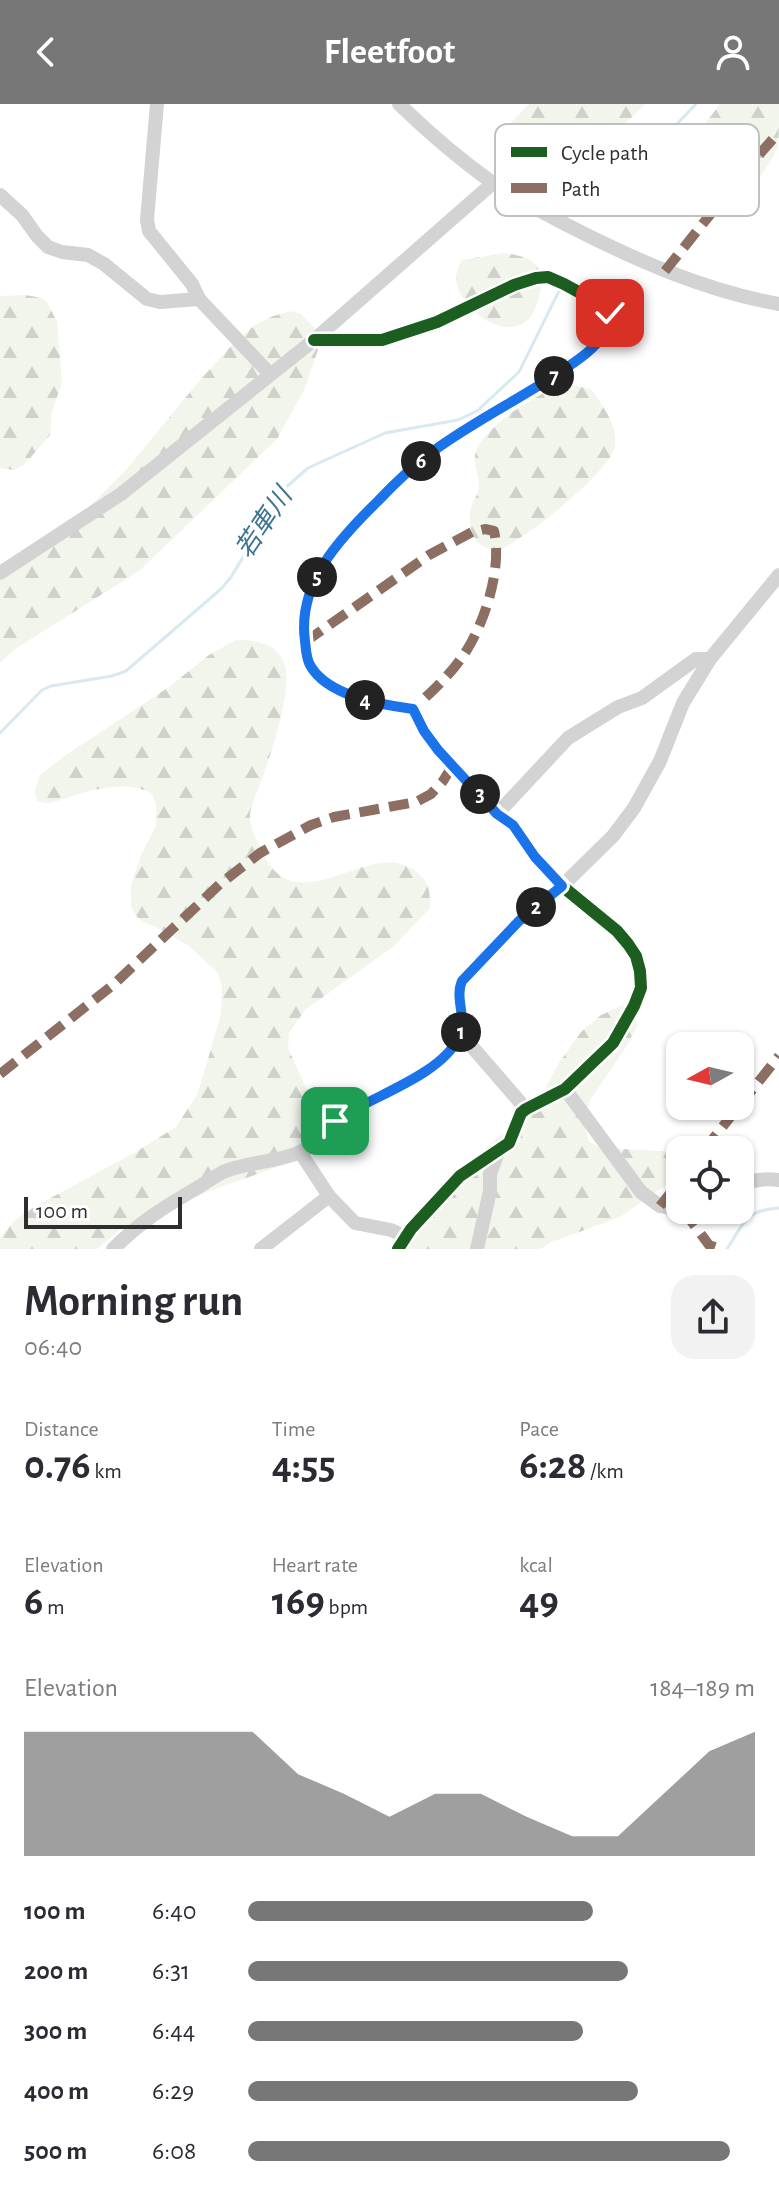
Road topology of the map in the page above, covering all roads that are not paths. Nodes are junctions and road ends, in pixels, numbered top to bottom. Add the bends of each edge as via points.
1 (157, 104) edge
2 (399, 104) edge
3 (493, 183) joint
4 (0, 195) edge
5 (550, 216) edge
6 (199, 299) junction
7 (779, 304) edge
8 (314, 340) junction
9 (270, 374) junction
10 (0, 573) edge
11 (779, 575) edge
12 (710, 659) junction
13 (497, 814) junction
14 (562, 886) junction
15 (461, 1034) junction
16 (565, 1089) junction
17 (526, 1109) junction
18 (300, 1152) junction
19 (498, 1152) junction
20 (779, 1180) edge
21 (754, 1181) edge
22 (329, 1196) junction
23 (666, 1207) edge
24 (402, 1243) edge
25 (113, 1249) edge
26 (261, 1249) edge
27 (477, 1249) edge

1 - 6 street via 147,225
2 - 3 street
3 - 8 street
4 - 6 street via 48,247 88,255 147,299
5 - 7 street via 665,271
6 - 9 street
8 - 9 street
8 - 13 street via 382,340 536,278 564,284 610,313 609,327 597,344 573,363 401,477 342,537 310,589 305,608 308,663 318,676 367,701 413,709 438,750
9 - 10 street via 121,494
11 - 12 street
12 - 13 street via 696,659 642,698 568,738
12 - 14 street via 683,703 634,808
13 - 14 street via 513,825
14 - 15 street via 519,921 462,981
14 - 16 street via 628,944 636,956 641,988 613,1043
15 - 17 street
15 - 18 street via 431,1067 349,1111
16 - 17 street
16 - 23 street via 641,1192
17 - 19 street via 509,1143
18 - 22 street
18 - 25 street via 224,1172 154,1212
19 - 24 street via 460,1176
19 - 27 street
20 - 21 street
22 - 24 street via 355,1223 391,1230
22 - 26 street

